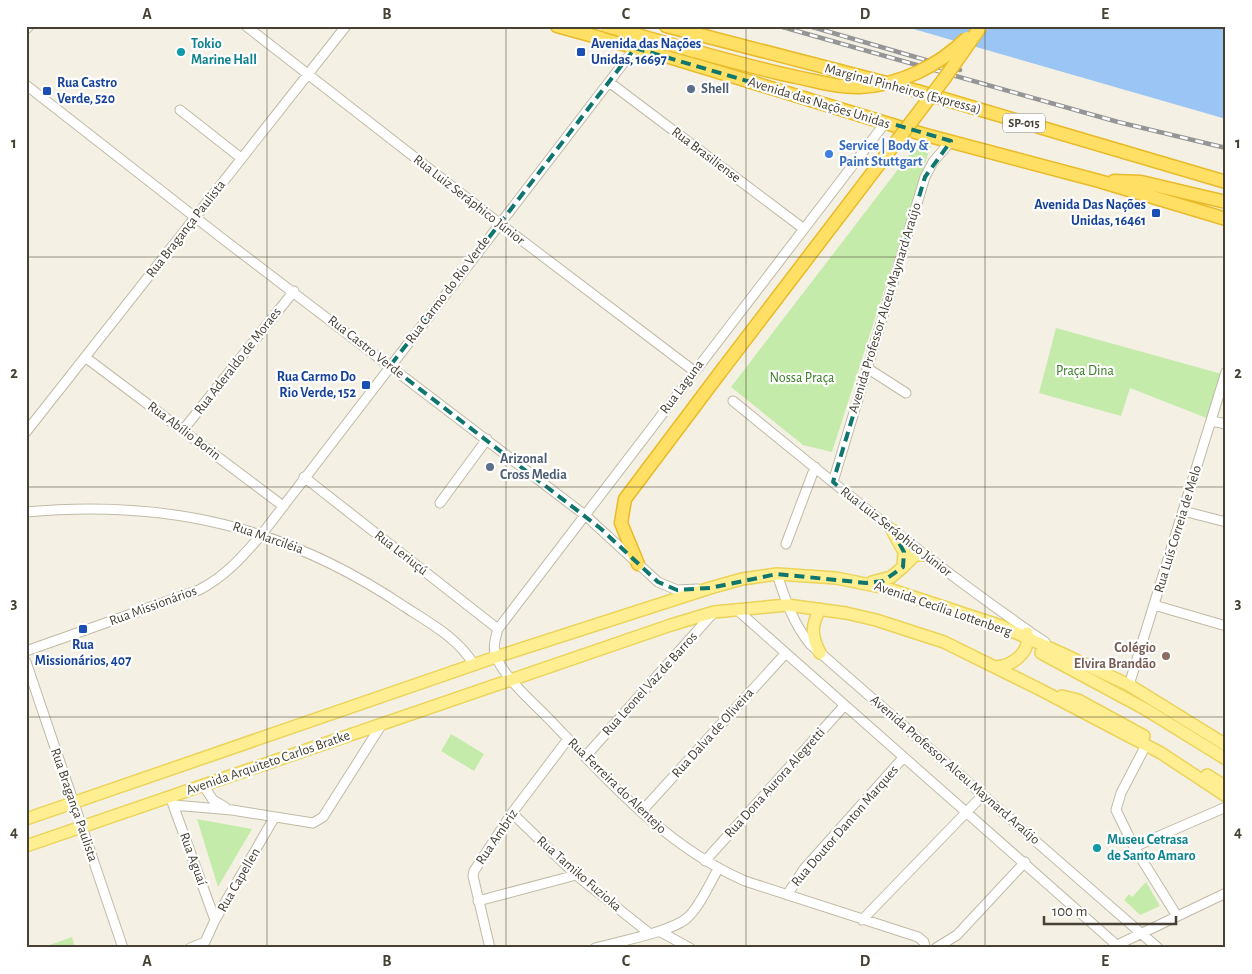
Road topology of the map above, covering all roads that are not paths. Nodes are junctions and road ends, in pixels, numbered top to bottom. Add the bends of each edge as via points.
1 (29, 26) edge
2 (246, 26) edge
3 (346, 26) edge
4 (557, 26) edge
5 (606, 26) edge
6 (666, 26) edge
7 (980, 26) edge
8 (26, 29) edge
9 (635, 48) junction
10 (308, 74) junction
11 (609, 82) junction
12 (26, 86) edge
13 (180, 110) dead end
14 (885, 123) junction
15 (951, 141) junction
16 (241, 158) junction
17 (1099, 181) junction
18 (1226, 182) edge
19 (1226, 202) edge
20 (195, 217) junction
21 (1226, 219) edge
22 (499, 223) junction
23 (804, 229) junction
24 (294, 291) junction
25 (85, 358) junction
26 (390, 366) junction
27 (867, 368) junction
28 (694, 371) junction
29 (1226, 372) edge
30 (906, 392) dead end
31 (733, 401) dead end
32 (1212, 421) junction
33 (1226, 424) edge
34 (183, 430) junction
35 (26, 432) edge
36 (487, 439) junction
37 (815, 467) junction
38 (304, 477) junction
39 (833, 482) junction
40 (440, 502) dead end
41 (283, 506) junction
42 (1183, 511) junction
43 (26, 512) edge
44 (586, 516) junction
45 (1226, 522) edge
46 (892, 530) junction
47 (262, 534) junction
48 (786, 544) dead end
49 (926, 555) junction
50 (638, 564) junction
51 (903, 567) junction
52 (777, 574) junction
53 (866, 583) junction
54 (710, 588) junction
55 (787, 605) junction
56 (1154, 605) junction
57 (736, 609) junction
58 (820, 609) junction
59 (714, 612) junction
60 (1226, 626) edge
61 (498, 629) junction
62 (1027, 637) junction
63 (26, 651) edge
64 (820, 653) junction
65 (785, 654) junction
66 (496, 657) junction
67 (26, 662) edge
68 (474, 665) junction
69 (995, 668) junction
70 (510, 678) junction
71 (1129, 686) junction
72 (1039, 689) junction
73 (844, 706) junction
74 (382, 724) junction
75 (568, 740) junction
76 (1146, 745) junction
77 (1226, 745) edge
78 (585, 757) junction
79 (903, 758) junction
80 (1226, 759) edge
81 (203, 785) junction
82 (1226, 787) edge
83 (983, 795) junction
84 (1226, 796) edge
85 (171, 801) junction
86 (73, 803) junction
87 (1226, 807) edge
88 (232, 810) junction
89 (641, 812) junction
90 (512, 813) junction
91 (966, 813) junction
92 (274, 818) junction
93 (26, 819) edge
94 (82, 827) junction
95 (26, 846) edge
96 (1134, 847) junction
97 (705, 861) junction
98 (1025, 862) junction
99 (718, 869) junction
100 (576, 875) junction
101 (1226, 893) edge
102 (787, 894) junction
103 (478, 901) junction
104 (1177, 916) junction
105 (216, 920) junction
106 (862, 920) junction
107 (659, 930) junction
108 (649, 933) junction
109 (1142, 933) junction
110 (209, 945) edge
111 (1117, 947) edge
112 (123, 948) edge
113 (190, 948) edge
114 (490, 948) edge
115 (595, 948) edge
116 (690, 948) edge
117 (925, 948) edge
118 (936, 948) edge
119 (1158, 948) edge

1 - 8 street
2 - 10 street, Rua Luiz Seráphico Júnior
3 - 10 street, Rua Bragança Paulista
4 - 9 highway, Avenida das Nações Unidas
5 - 7 highway, bridge via 744,66 844,87 894,82 929,67 952,53
6 - 18 highway, Marginal Pinheiros (Expressa) / SP-015 via 917,91
7 - 50 highway, bridge via 949,73 625,499 621,523
9 - 11 street, Rua Carmo do Rio Verde
9 - 14 highway, Avenida das Nações Unidas
10 - 16 street, Rua Bragança Paulista
10 - 22 street, Rua Luiz Seráphico Júnior
11 - 22 street, Rua Carmo do Rio Verde
11 - 23 street, Rua Brasiliense
12 - 20 street, Rua Castro Verde
13 - 16 street
14 - 15 highway, Avenida das Nações Unidas
14 - 23 street, Rua Laguna
15 - 17 highway, Avenida das Nações Unidas
15 - 27 street, Avenida Professor Alceu Maynard Araújo via 925,177
16 - 20 street, Rua Bragança Paulista
17 - 19 highway via 1141,182
17 - 21 highway, Avenida das Nações Unidas
20 - 24 street, Rua Castro Verde
20 - 25 street, Rua Bragança Paulista
22 - 26 street, Rua Carmo do Rio Verde
22 - 28 street, Rua Luiz Seráphico Júnior
23 - 28 street, Rua Laguna
24 - 26 street, Rua Castro Verde
24 - 34 street, Rua Aderaldo de Moraes
25 - 34 street, Rua Abílio Borin
25 - 35 street, Rua Bragança Paulista
26 - 36 street, Rua Castro Verde
26 - 38 street, Rua Carmo do Rio Verde
27 - 30 street
27 - 39 street, Avenida Professor Alceu Maynard Araújo
28 - 44 street, Rua Laguna
29 - 32 street, Rua Luís Correia de Melo
31 - 37 street, Rua Luiz Seráphico Júnior
32 - 33 street
32 - 42 street, Rua Luís Correia de Melo
34 - 41 street, Rua Abílio Borin
36 - 40 street
36 - 44 street, Rua Castro Verde
37 - 39 street, Rua Luiz Seráphico Júnior
37 - 48 street
38 - 41 street, Rua Carmo do Rio Verde
38 - 61 street, Rua Leriuçú
39 - 46 street, Rua Luiz Seráphico Júnior
41 - 47 street, Rua Carmo do Rio Verde
42 - 45 street
42 - 56 street, Rua Luís Correia de Melo
43 - 47 street, Rua Marciléia via 90,508 167,512
44 - 50 street, Rua Castro Verde
44 - 61 street, Rua Laguna
46 - 49 street, Rua Luiz Seráphico Júnior
46 - 51 main road via 904,552
47 - 63 street, Rua Missionários via 225,575 199,590
47 - 68 street, Rua Marciléia via 317,556 374,586 459,645
49 - 51 main road via 915,555
49 - 62 street, Rua Luiz Seráphico Júnior
50 - 54 street, Rua Castro Verde via 670,588
51 - 53 main road via 883,581
52 - 53 main road, Avenida Cecília Lottenberg
52 - 54 main road, Avenida Cecília Lottenberg
52 - 55 street, Avenida Professor Alceu Maynard Araújo
53 - 62 main road, Avenida Cecília Lottenberg
54 - 66 main road, Avenida Cecília Lottenberg
55 - 57 main road
55 - 58 main road
55 - 64 street, Avenida Professor Alceu Maynard Araújo via 805,638
56 - 60 street
56 - 71 street, Rua Luís Correia de Melo
57 - 59 main road
57 - 65 street, Avenida Professor Alceu Maynard Araújo
58 - 64 main road via 812,636
58 - 69 main road via 909,630 947,644
59 - 70 main road
59 - 78 street, Rua Leonel Vaz de Barros
61 - 66 street via 494,641
62 - 69 main road via 1013,664
62 - 71 main road, Avenida Cecília Lottenberg
62 - 80 main road
64 - 83 street, Avenida Professor Alceu Maynard Araújo
65 - 73 street, Avenida Professor Alceu Maynard Araújo
65 - 89 street, Rua Dalva de Oliveira
66 - 68 main road, Avenida Arquiteto Carlos Bratke
66 - 70 street, Rua Ferreira do Alentejo
67 - 86 street, Rua Bragança Paulista
68 - 86 main road, Avenida Arquiteto Carlos Bratke
69 - 72 main road
70 - 74 main road, Avenida Arquiteto Carlos Bratke
70 - 75 street, Rua Ferreira do Alentejo
71 - 77 main road, Avenida Cecília Lottenberg
72 - 76 main road
72 - 82 main road via 1078,700 1124,724
73 - 79 street, Avenida Professor Alceu Maynard Araújo
73 - 97 street, Rua Dona Aurora Alegretti
74 - 81 main road, Avenida Arquiteto Carlos Bratke
74 - 92 street via 323,817 309,824
75 - 78 street, Rua Ferreira do Alentejo
75 - 90 street, Rua Ambriz
76 - 84 main road
76 - 96 street via 1121,793 1116,810
78 - 89 street, Rua Ferreira do Alentejo
79 - 91 street, Avenida Professor Alceu Maynard Araújo
79 - 102 street, Rua Doutor Danton Marques via 804,869
81 - 85 main road, Avenida Arquiteto Carlos Bratke
81 - 88 street via 216,803
83 - 91 street
83 - 109 street, Avenida Professor Alceu Maynard Araújo
85 - 88 street
85 - 94 main road, Avenida Arquiteto Carlos Bratke
85 - 105 street, Rua Aguaí
86 - 93 main road, Avenida Arquiteto Carlos Bratke
86 - 94 street, Rua Bragança Paulista
87 - 96 street
88 - 92 street
89 - 97 street, Rua Ferreira do Alentejo
90 - 100 street, Rua Tamiko Fuzioka
90 - 103 street, Rua Ambriz via 474,871
91 - 98 street, Avenida Professor Alceu Maynard Araújo
91 - 106 street
92 - 105 street, Rua Capellen
94 - 95 main road, Avenida Arquiteto Carlos Bratke
94 - 112 street, Rua Bragança Paulista
96 - 104 street
97 - 99 street, Rua Ferreira do Alentejo
98 - 111 street, Avenida Professor Alceu Maynard Araújo
98 - 118 street via 957,935
99 - 102 street, Rua Ferreira do Alentejo
99 - 107 street via 688,918
100 - 103 street
100 - 108 street, Rua Tamiko Fuzioka
101 - 104 street
102 - 106 street, Rua Ferreira do Alentejo
103 - 114 street, Rua Ambriz
104 - 109 street
105 - 110 street, Rua Capellen
106 - 117 street, Rua Ferreira do Alentejo via 918,937
107 - 108 street
107 - 116 street
108 - 115 street
109 - 111 street
109 - 119 street, Avenida Professor Alceu Maynard Araújo
110 - 113 street

